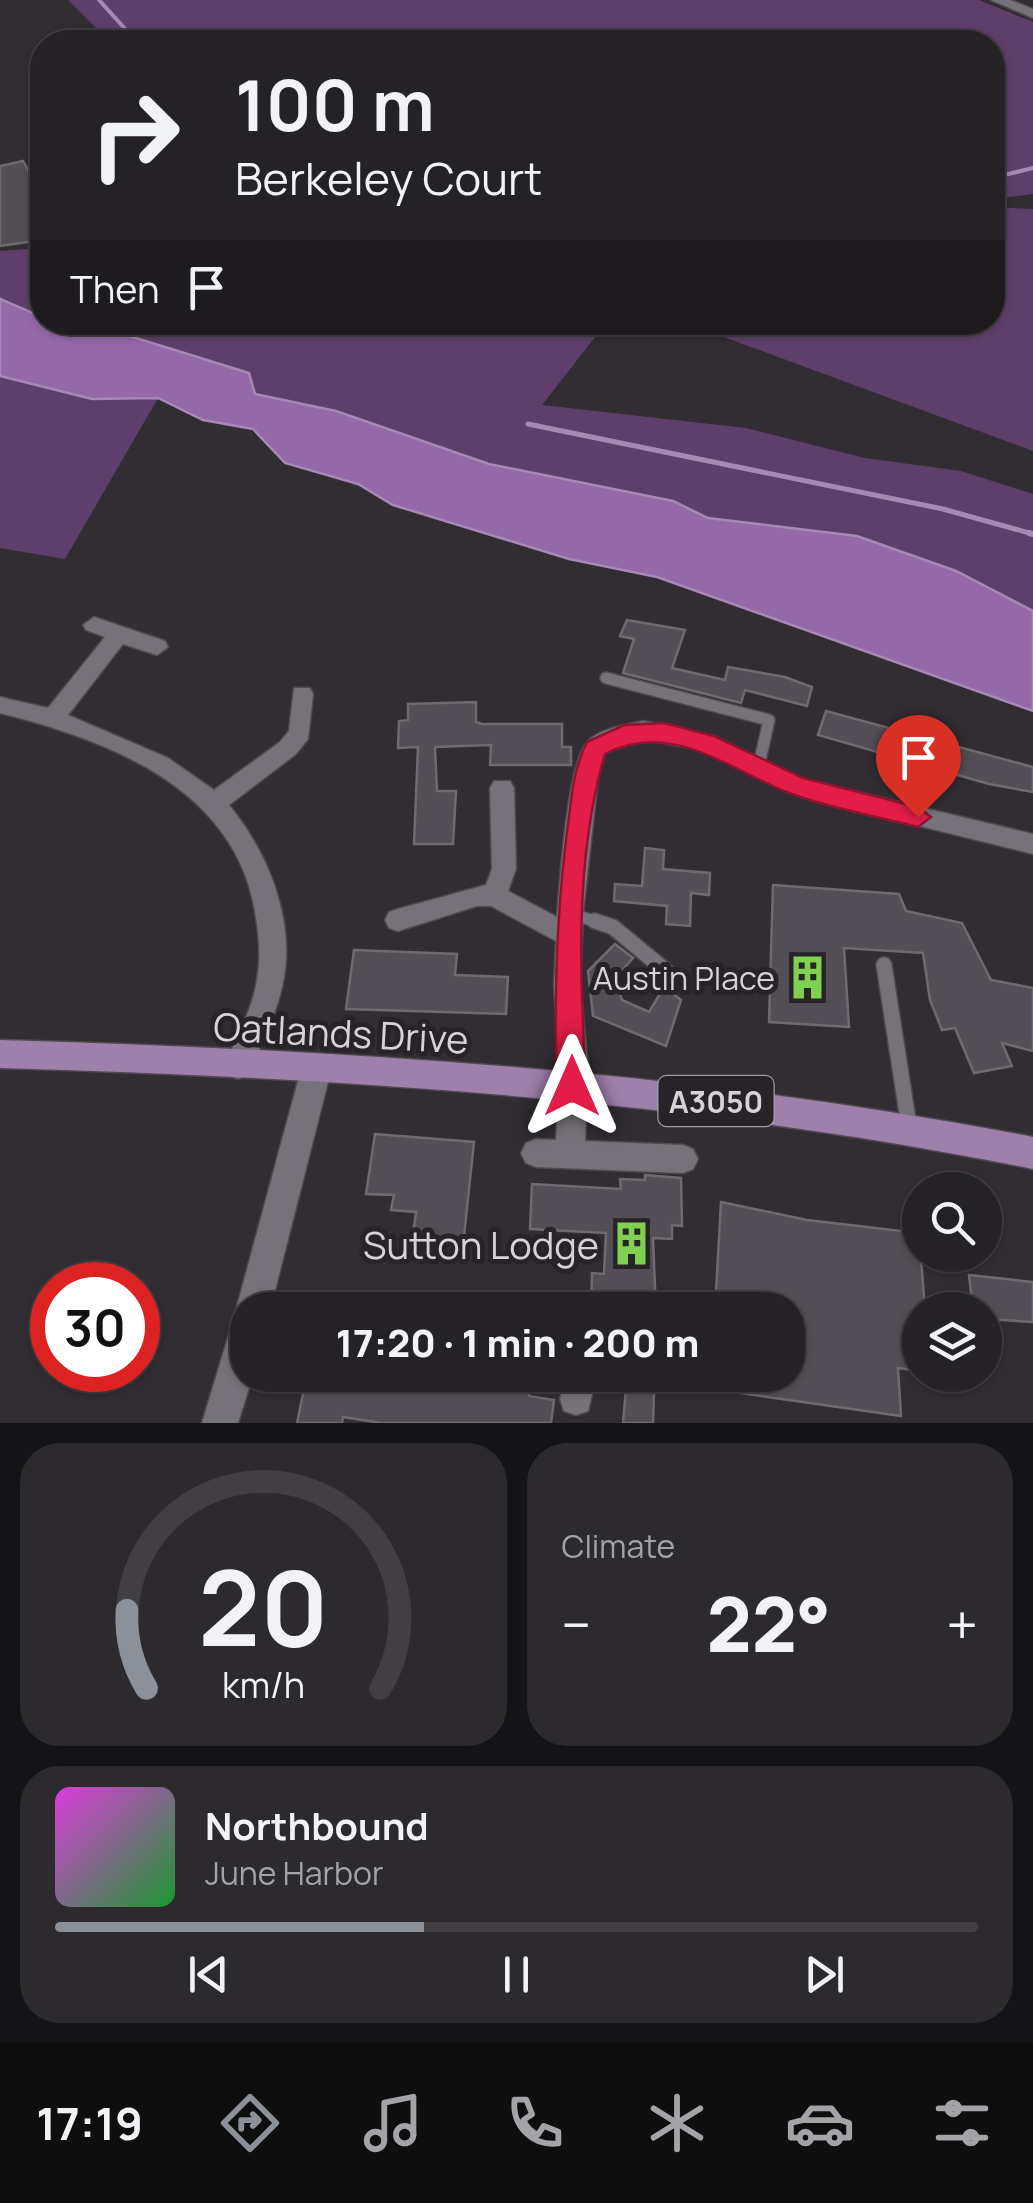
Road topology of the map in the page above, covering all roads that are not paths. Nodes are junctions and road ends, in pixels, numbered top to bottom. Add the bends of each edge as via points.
1 (998, 0) edge
2 (1033, 14) edge
3 (94, 625) dead end
4 (119, 634) junction
5 (157, 647) dead end
6 (606, 678) dead end
7 (302, 694) dead end
8 (0, 705) edge
9 (53, 718) junction
10 (758, 768) junction
11 (502, 788) dead end
12 (214, 803) junction
13 (1033, 844) edge
14 (494, 896) junction
15 (398, 920) dead end
16 (569, 924) junction
17 (884, 965) dead end
18 (666, 971) dead end
19 (0, 1054) edge
20 (238, 1066) junction
21 (316, 1070) junction
22 (572, 1086) junction
23 (909, 1126) junction
24 (536, 1153) dead end
25 (1033, 1153) edge
26 (570, 1154) junction
27 (683, 1159) dead end
28 (258, 1292) edge
29 (230, 1390) edge
30 (220, 1423) edge

1 - 2 street
3 - 4 street
4 - 5 street
4 - 9 street
6 - 10 lane via 768,720
7 - 12 street via 300,732 288,748
8 - 9 street
9 - 12 street via 130,746
10 - 13 street via 798,786
10 - 16 street via 706,742 664,732 624,734 595,748
11 - 14 street via 504,869
12 - 20 street via 244,839 263,882 271,934 270,986
14 - 15 street via 477,894
14 - 16 street
16 - 18 lane via 613,927
16 - 22 street
17 - 23 lane
19 - 20 main road, Oatlands Drive / A3050
20 - 21 main road, Oatlands Drive / A3050
21 - 22 main road, Oatlands Drive / A3050
21 - 28 street
22 - 23 main road, Oatlands Drive / A3050
22 - 26 street
23 - 25 main road, Oatlands Drive / A3050
24 - 26 street
26 - 27 street
29 - 30 street

